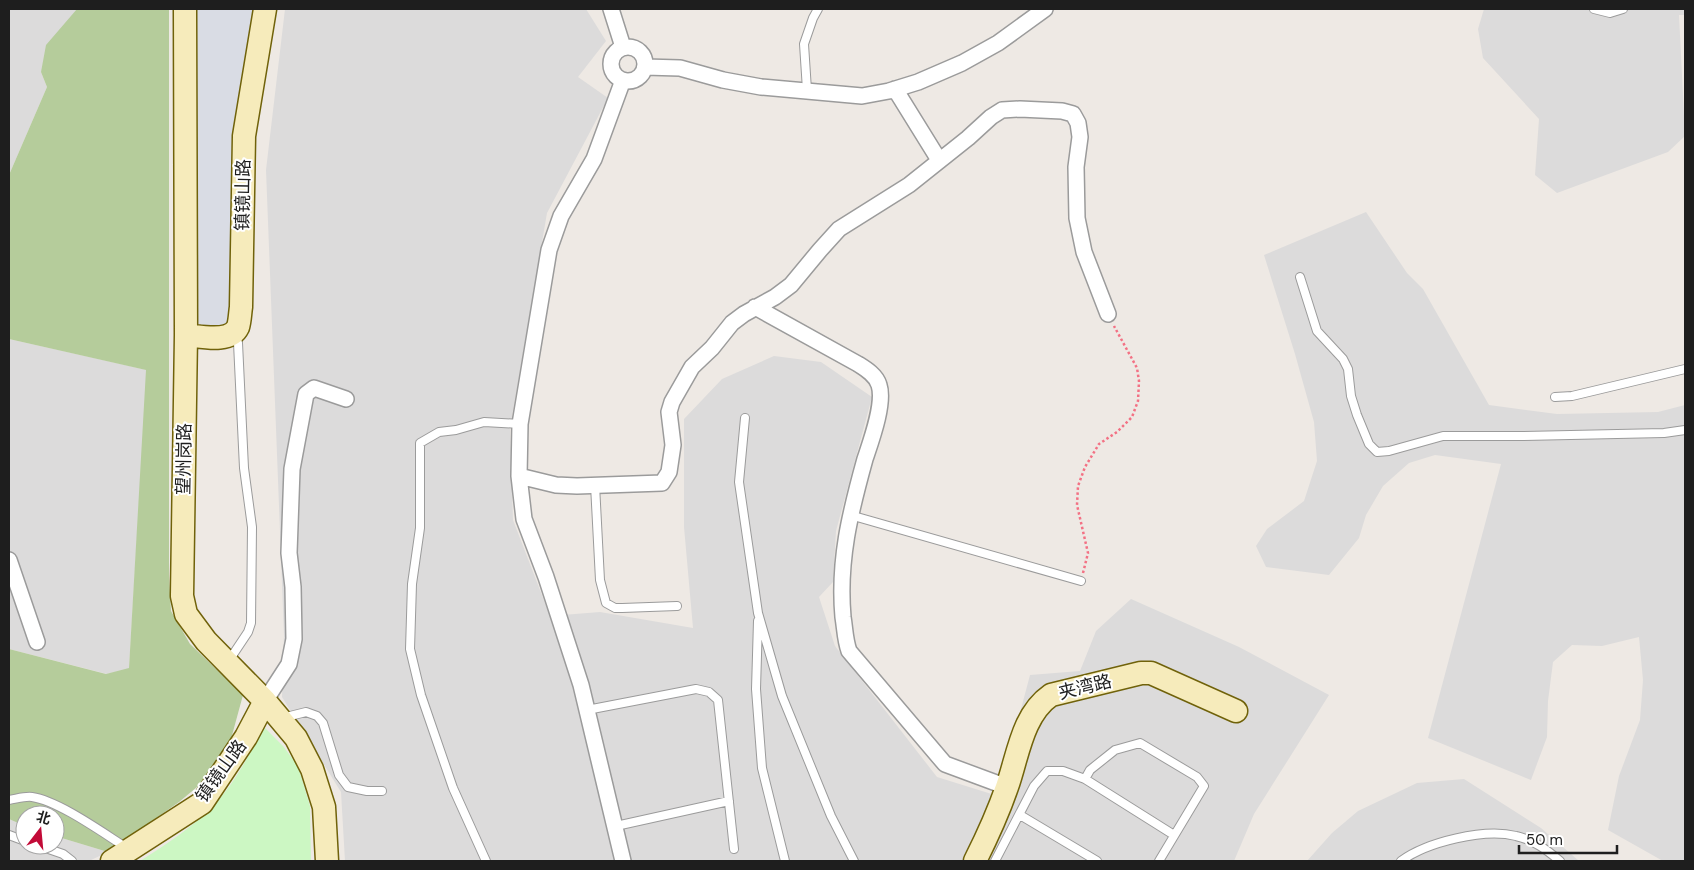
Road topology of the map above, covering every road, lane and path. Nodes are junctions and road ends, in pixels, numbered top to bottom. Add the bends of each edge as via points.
1 (184, 9) edge
2 (265, 9) edge
3 (611, 9) edge
4 (818, 9) edge
5 (1045, 9) edge
6 (1594, 9) edge
7 (1623, 9) edge
8 (623, 47) junction
9 (645, 66) junction
10 (623, 80) junction
11 (895, 89) junction
12 (807, 90) junction
13 (940, 160) junction
14 (1300, 277) dead end
15 (756, 307) junction
16 (1108, 314) joint
17 (234, 332) junction
18 (186, 336) junction
19 (1685, 369) edge
20 (1555, 398) dead end
21 (346, 399) dead end
22 (745, 418) dead end
23 (520, 424) junction
24 (1685, 430) edge
25 (519, 476) junction
26 (595, 486) junction
27 (850, 515) junction
28 (9, 560) edge
29 (1082, 581) joint
30 (677, 606) dead end
31 (758, 613) junction
32 (37, 642) dead end
33 (227, 663) junction
34 (266, 700) junction
35 (587, 710) junction
36 (1236, 711) dead end
37 (280, 719) junction
38 (1084, 779) junction
39 (1007, 787) junction
40 (382, 791) dead end
41 (9, 800) edge
42 (728, 801) junction
43 (1020, 815) junction
44 (616, 826) junction
45 (1174, 835) junction
46 (734, 849) dead end
47 (121, 856) edge
48 (327, 861) edge
49 (486, 861) edge
50 (624, 861) edge
51 (785, 861) edge
52 (854, 861) edge
53 (975, 861) edge
54 (995, 861) edge
55 (1097, 861) edge
56 (1159, 861) edge
57 (1401, 861) edge
58 (1560, 861) edge

1 - 18 street, 望州岗路
2 - 17 street, 镇镜山路 via 244,136 241,307
3 - 8 street
4 - 12 lane via 804,44
5 - 11 street via 998,43 962,63
6 - 7 lane via 1610,13
8 - 9 street via 639,51
8 - 10 street via 614,54 610,64 614,74
9 - 10 street via 639,77
9 - 12 street via 680,68 745,85
10 - 23 street via 594,159 561,216 549,250
11 - 12 street via 862,96
11 - 13 street
13 - 15 street via 909,185 839,229 791,285
13 - 16 street via 1002,110 1073,114 1080,137 1076,167 1077,218 1084,252
14 - 24 lane via 1317,331 1343,359 1348,370 1357,415 1369,444 1377,452 1443,436
15 - 26 street via 732,323 692,367 676,393 669,412 673,445 669,472 662,483
15 - 27 street via 858,364 872,374 879,385 880,409
16 - 29 path via 1137,368 1138,401 1132,417 1099,444 1078,486 1077,504 1088,553
17 - 18 street via 221,337
17 - 33 lane via 238,343 253,567 251,623
18 - 33 street, 望州岗路 via 182,596 186,614
19 - 20 lane
21 - 34 street via 314,388 306,394 292,469 289,553 294,639 289,664
22 - 31 lane via 739,482
23 - 25 street
23 - 49 lane via 484,422 439,432 420,443 420,528 412,584 410,649 421,695 453,788
25 - 26 street via 556,485
25 - 35 street via 524,519
26 - 30 lane via 600,580 606,603 615,608
27 - 29 lane
27 - 39 street via 844,552 842,601 849,651 945,764
28 - 32 street
31 - 51 lane via 756,689 762,768
31 - 52 lane via 782,696 831,816
33 - 34 street, 望州岗路
34 - 37 street, 望州岗路
34 - 47 street, 镇镜山路 via 246,737 202,803
35 - 42 lane via 696,689 709,692 718,700
35 - 44 street
36 - 39 street, 夹湾路 via 1151,673 1051,695 1040,702 1029,721
37 - 40 lane via 306,712 317,716 323,723 339,775 348,787
37 - 48 street, 望州岗路 via 296,738 312,769 324,808
38 - 43 lane via 1063,771 1047,771 1034,786
38 - 45 lane
38 - 45 lane via 1115,750 1140,743 1197,777 1204,786
39 - 53 street, 夹湾路 via 992,828
41 - 47 lane via 30,796 71,813
42 - 44 lane
42 - 46 lane
43 - 54 lane
43 - 55 lane
44 - 50 street
45 - 56 lane
57 - 58 lane via 1435,844 1486,834 1516,836 1541,846

